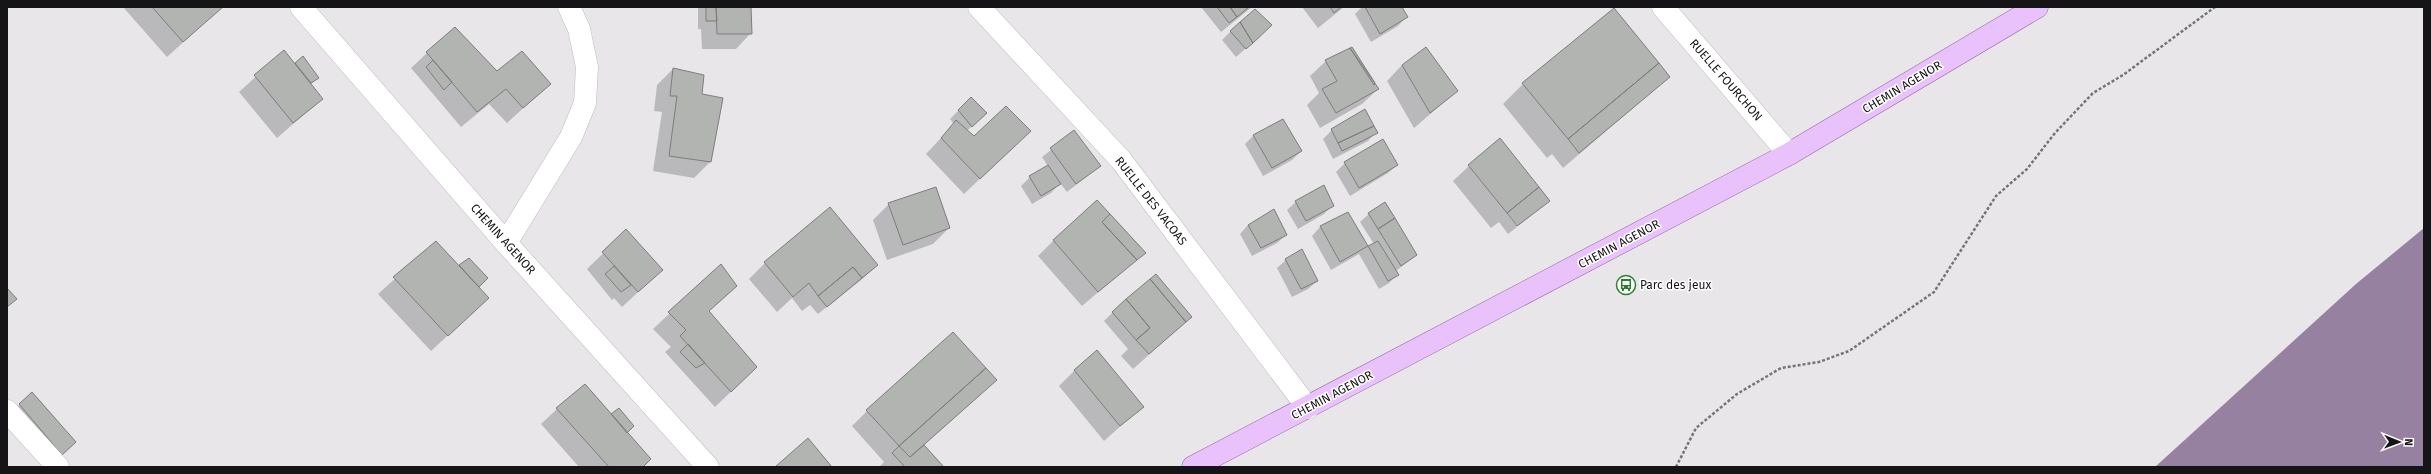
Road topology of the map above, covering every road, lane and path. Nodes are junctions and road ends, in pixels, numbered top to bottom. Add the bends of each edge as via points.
1 (300, 7) edge
2 (569, 7) edge
3 (979, 7) edge
4 (1663, 7) edge
5 (2037, 7) edge
6 (2215, 7) edge
7 (1789, 154) junction
8 (506, 243) junction
9 (1308, 408) junction
10 (7, 411) edge
11 (58, 467) edge
12 (708, 467) edge
13 (1193, 467) edge
14 (1676, 467) edge

1 - 8 street, CHEMIN AGENOR
2 - 8 street via 579,29 587,67 585,103 571,137
3 - 9 street, RUELLE DES VACOAS via 1121,160
4 - 7 street, RUELLE FOURCHON
5 - 7 main road, CHEMIN AGENOR
6 - 14 path via 2123,76 2093,93 2055,133 2027,169 1996,196 1934,292 1849,351 1819,362 1781,368 1737,394 1696,428
7 - 9 main road, CHEMIN AGENOR
8 - 12 street, CHEMIN AGENOR
9 - 13 main road, CHEMIN AGENOR
10 - 11 street

